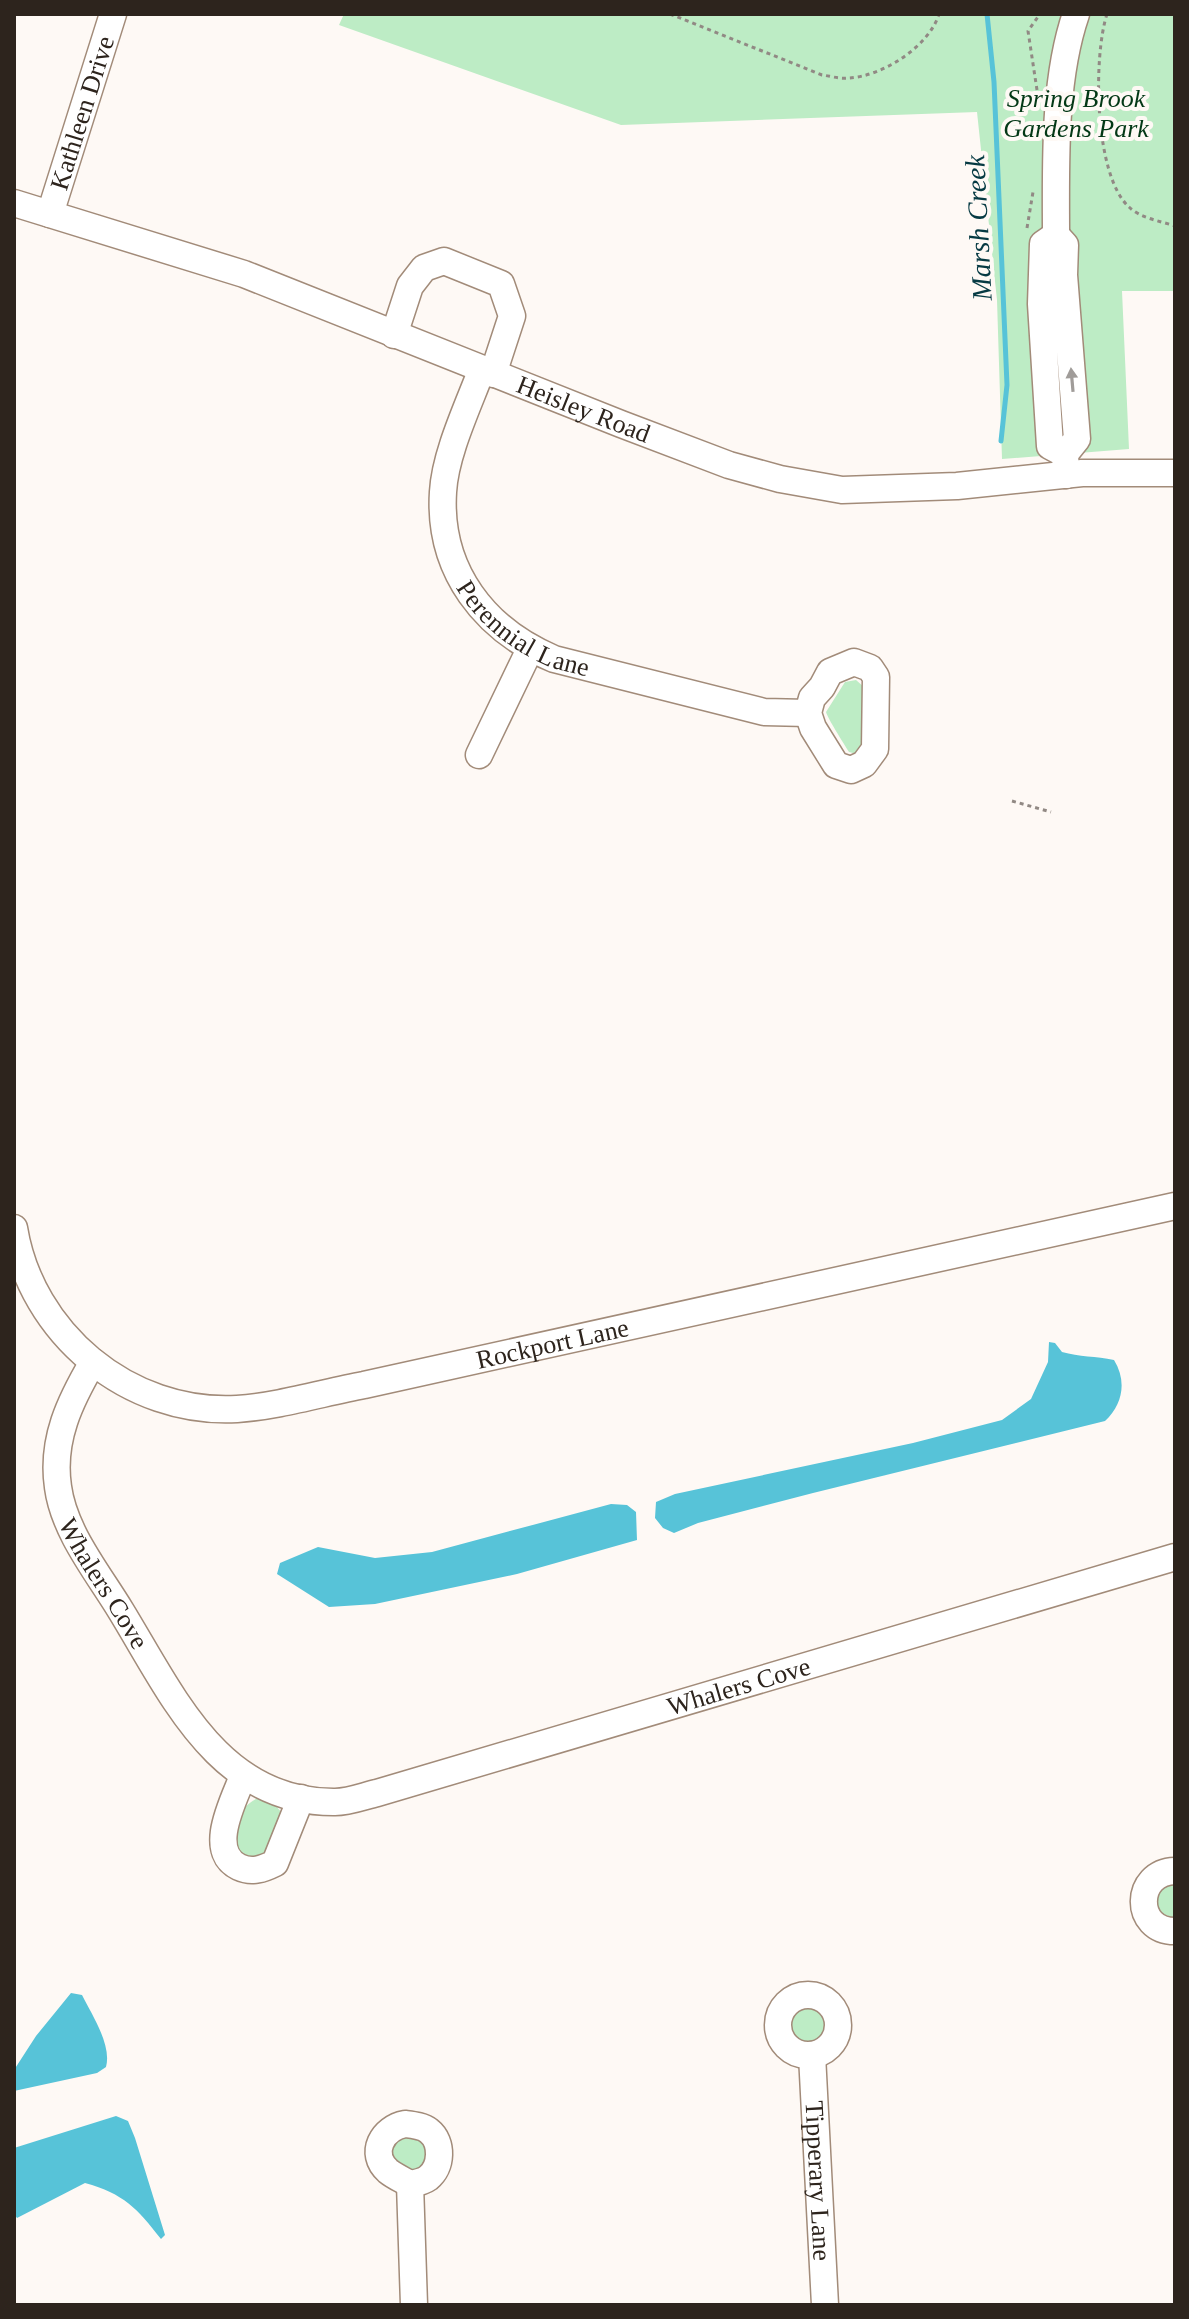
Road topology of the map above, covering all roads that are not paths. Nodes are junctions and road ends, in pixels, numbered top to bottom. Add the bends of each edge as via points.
1 (113, 14) edge
2 (1076, 14) edge
3 (14, 203) edge
4 (50, 214) junction
5 (394, 335) junction
6 (487, 372) junction
7 (1066, 464) junction
8 (1175, 473) edge
9 (530, 649) junction
10 (808, 713) dead end
11 (479, 755) dead end
12 (1175, 1206) edge
13 (14, 1228) edge
14 (93, 1362) junction
15 (1175, 1557) edge
16 (243, 1776) junction
17 (301, 1798) junction
18 (1175, 1871) edge
19 (1175, 1931) edge
20 (812, 2055) dead end
21 (410, 2184) dead end
22 (414, 2305) edge
23 (825, 2305) edge

1 - 4 street, Kathleen Drive
2 - 7 street via 1059,114 1056,235 1065,245 1077,439
3 - 4 street, Heisley Road
4 - 5 street, Heisley Road via 244,274
5 - 6 street, Heisley Road
5 - 6 street via 410,286 424,268 444,261 501,284 512,316
6 - 7 street, Heisley Road via 729,465 842,490 957,486
6 - 9 street, Perennial Lane via 451,454 443,492 446,534 457,573 474,601
7 - 8 street, Heisley Road
9 - 10 street, Perennial Lane via 764,712
9 - 11 street
12 - 14 street, Rockport Lane via 254,1407 183,1405 143,1391
13 - 14 street, Rockport Lane via 27,1277 44,1310
14 - 16 street, Whalers Cove via 72,1397 57,1453 58,1487 68,1520 188,1721
15 - 17 street, Whalers Cove via 377,1793 337,1803
16 - 17 street, Whalers Cove
16 - 17 street via 223,1835 230,1862 242,1868 259,1870 275,1863
18 - 19 street via 1158,1874 1143,1893 1154,1926
20 - 23 street, Tipperary Lane
21 - 22 street

